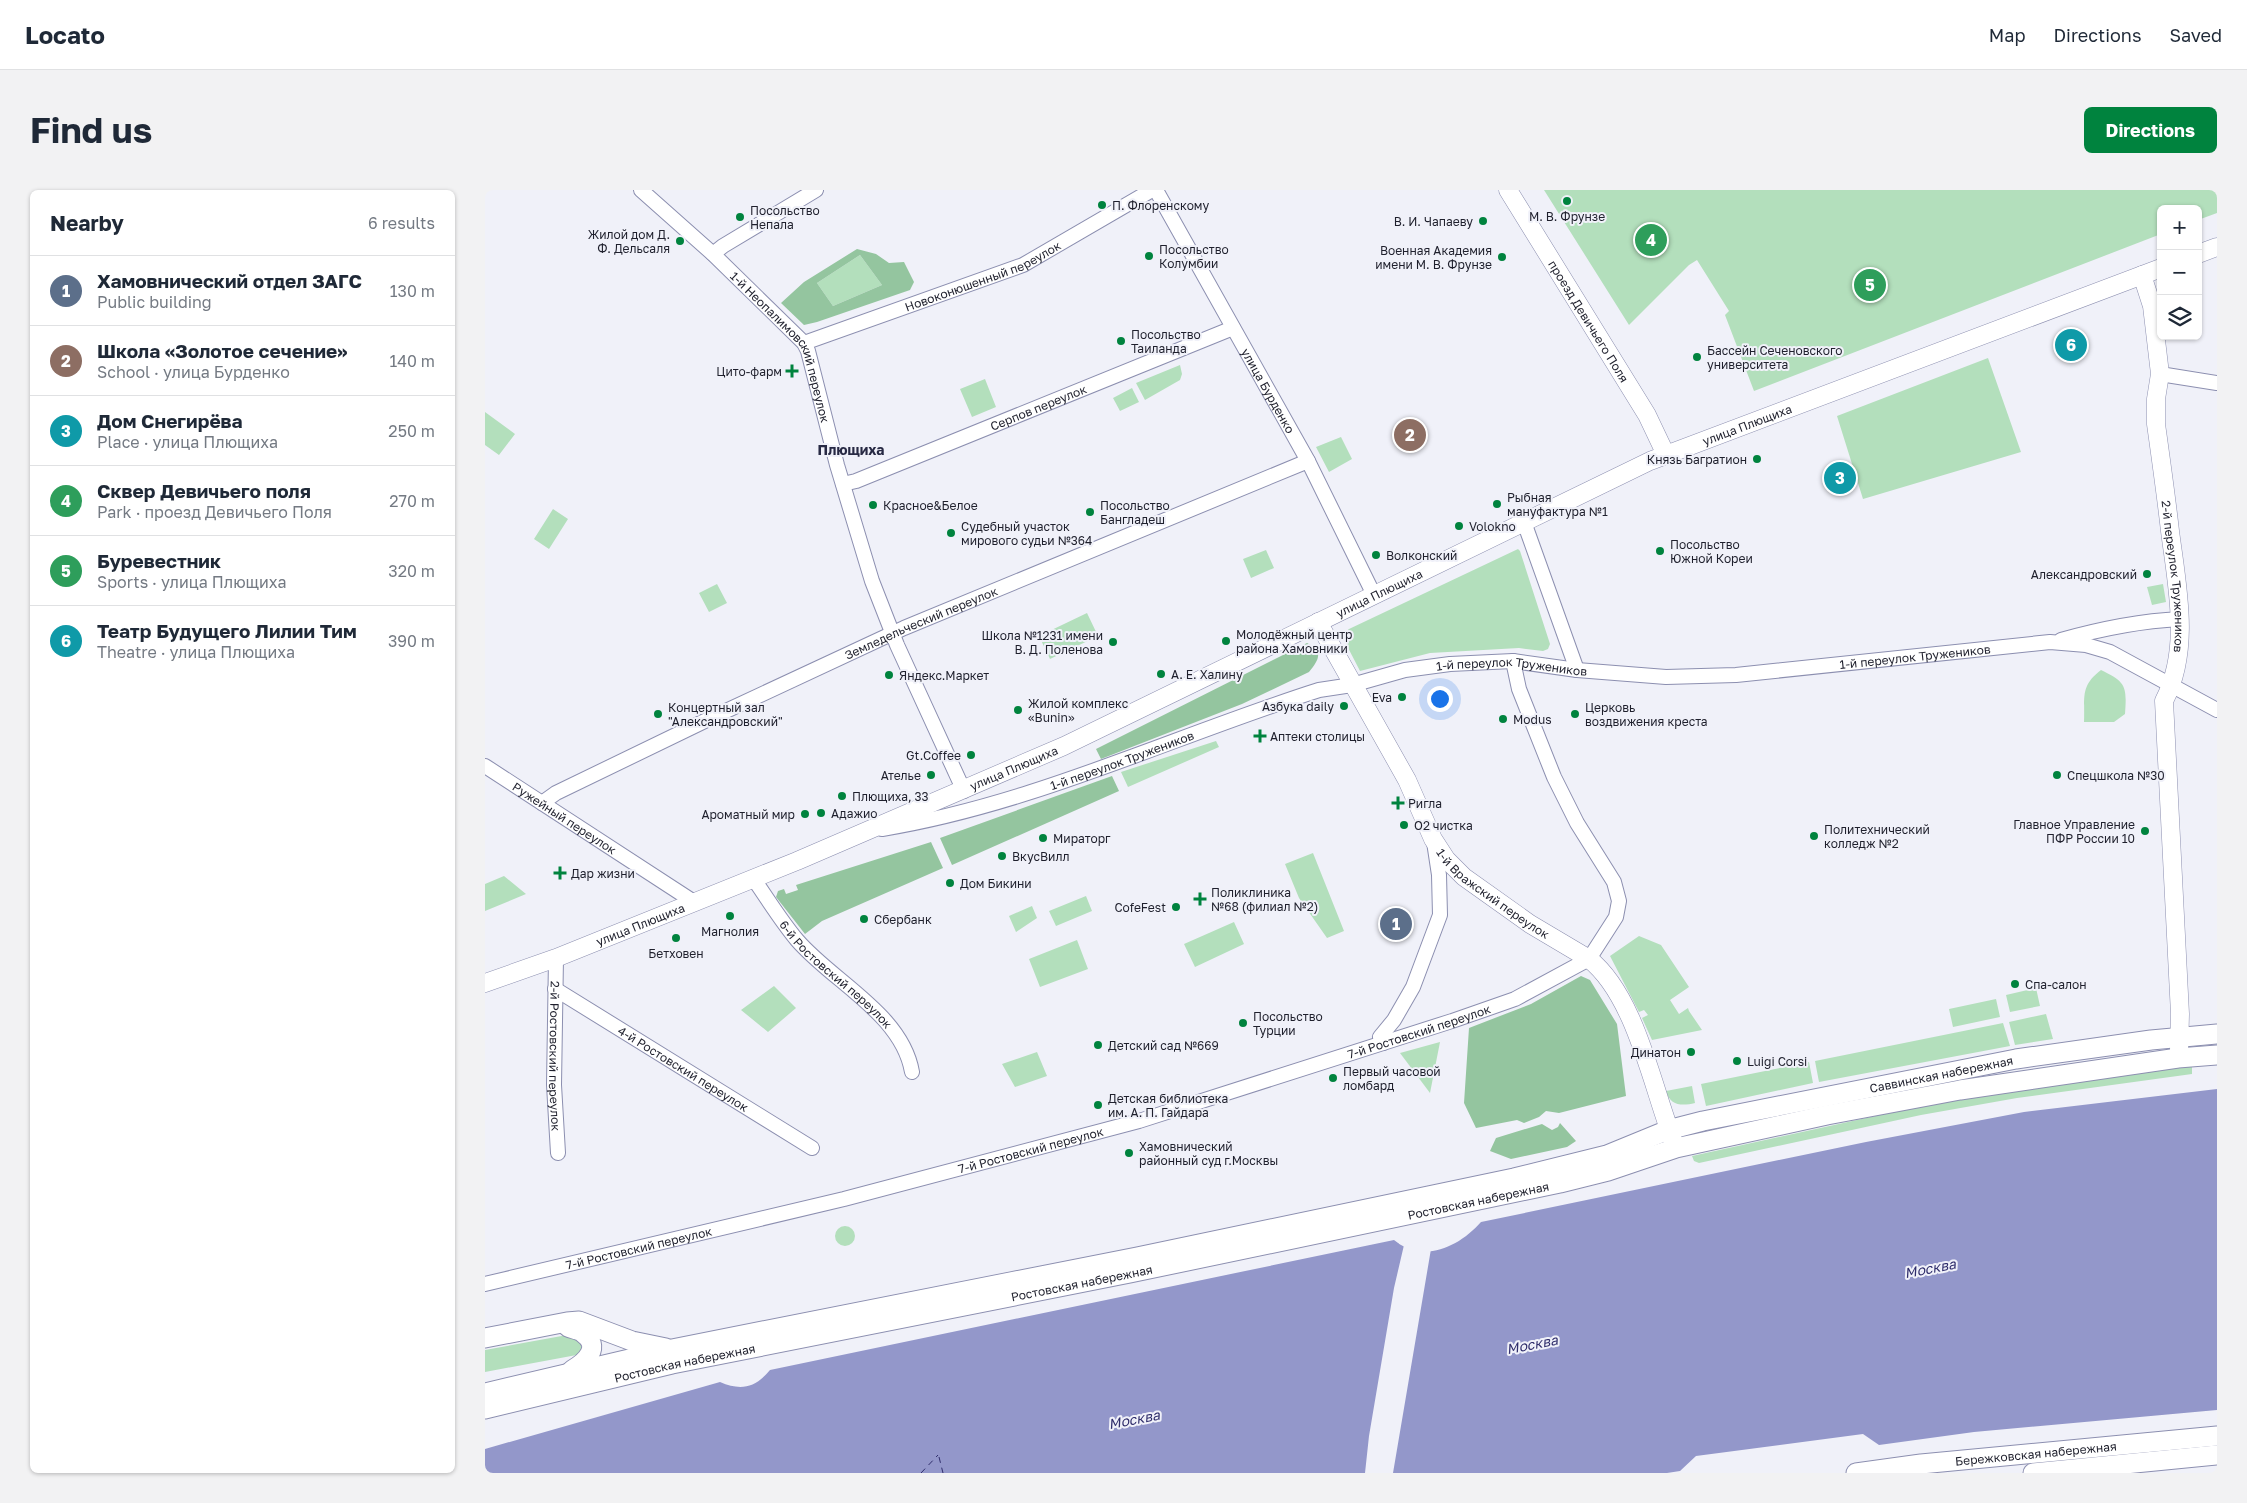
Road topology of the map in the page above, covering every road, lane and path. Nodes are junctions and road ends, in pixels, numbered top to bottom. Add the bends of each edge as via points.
1 (641, 190) edge
2 (816, 190) edge
3 (1154, 190) edge
4 (1508, 190) edge
5 (2217, 247) edge
6 (2202, 253) edge
7 (713, 254) junction
8 (2157, 269) edge
9 (2142, 275) junction
10 (1233, 328) junction
11 (804, 343) junction
12 (2160, 374) junction
13 (2217, 383) edge
14 (1666, 455) junction
15 (1308, 462) junction
16 (843, 484) junction
17 (1525, 522) junction
18 (1374, 595) junction
19 (2180, 619) junction
20 (1318, 622) junction
21 (891, 633) junction
22 (2050, 642) junction
23 (1513, 661) junction
24 (1577, 670) junction
25 (2172, 685) junction
26 (1352, 686) junction
27 (2217, 710) edge
28 (485, 766) edge
29 (963, 791) junction
30 (542, 803) junction
31 (864, 832) junction
32 (1433, 839) junction
33 (753, 878) junction
34 (694, 902) junction
35 (556, 958) junction
36 (1589, 959) junction
37 (485, 983) edge
38 (555, 989) junction
39 (2217, 1034) edge
40 (2179, 1036) junction
41 (1386, 1041) junction
42 (2217, 1055) edge
43 (2179, 1058) junction
44 (912, 1072) dead end
45 (1668, 1130) junction
46 (812, 1148) dead end
47 (1676, 1148) junction
48 (558, 1153) dead end
49 (485, 1284) edge
50 (547, 1327) junction
51 (485, 1338) edge
52 (672, 1349) junction
53 (562, 1375) junction
54 (485, 1393) edge
55 (485, 1410) edge
56 (2217, 1436) edge
57 (2217, 1455) edge
58 (1856, 1473) edge
59 (2033, 1473) edge

1 - 7 street, 1-й Неопалимовский переулок
2 - 7 street
3 - 10 street, улица Бурденко
3 - 11 street, Новоконюшенный переулок via 1023,265
4 - 14 street, проезд Девичьего Поля via 1647,416
5 - 6 street
7 - 11 street, 1-й Неопалимовский переулок
8 - 9 street, улица Плющиха
9 - 12 street, 2-й переулок Тружеников via 2152,306
9 - 14 street, улица Плющиха
10 - 15 street, улица Бурденко
10 - 16 street, Серпов переулок
11 - 16 street, 1-й Неопалимовский переулок via 811,358
12 - 13 street
12 - 19 street, 2-й переулок Тружеников via 2156,424
14 - 17 street, улица Плющиха
15 - 18 street, улица Бурденко
15 - 21 street, Земледельческий переулок
16 - 21 street, 1-й Неопалимовский переулок via 871,581
17 - 18 street, улица Плющиха
17 - 24 street
18 - 20 street, улица Плющиха
19 - 22 street via 2151,620
19 - 25 street, 2-й переулок Тружеников
20 - 26 street, 1-й Вражский переулок
20 - 29 street, улица Плющиха via 1077,740
21 - 29 street, 1-й Неопалимовский переулок
21 - 30 street, Земледельческий переулок via 713,716 556,793
22 - 24 street, 1-й переулок Тружеников via 1736,675 1666,677
22 - 25 street, 1-й переулок Тружеников via 2086,645 2110,652
23 - 24 street, 1-й переулок Тружеников
23 - 26 street, 1-й переулок Тружеников via 1405,670
23 - 36 street via 1519,689 1554,777 1577,824 1615,882 1619,902 1616,917
25 - 27 street, 1-й переулок Тружеников
25 - 40 street, 2-й переулок Тружеников via 2164,701
26 - 31 street, 1-й переулок Тружеников via 1319,690 1281,702 1116,763 964,812 927,822
26 - 32 street, 1-й Вражский переулок via 1407,780
28 - 30 street, Ружейный переулок
29 - 31 street, улица Плющиха
30 - 34 street, Ружейный переулок
31 - 33 street, улица Плющиха
32 - 36 street, 1-й Вражский переулок via 1464,878 1530,924
32 - 41 street via 1439,875 1440,916 1413,987 1380,1038
33 - 34 street, улица Плющиха
33 - 44 street, 6-й Ростовский переулок via 797,940 893,1028 910,1056
34 - 35 street, улица Плющиха
35 - 37 street, улица Плющиха
35 - 38 street, 2-й Ростовский переулок
36 - 41 street, 7-й Ростовский переулок via 1515,999
36 - 45 street, 1-й Вражский переулок via 1613,986 1629,1017
38 - 46 street, 4-й Ростовский переулок
38 - 48 street, 2-й Ростовский переулок via 554,1085
39 - 40 main road, Саввинская набережная
40 - 43 street, 2-й переулок Тружеников
40 - 45 main road, Саввинская набережная via 2016,1059 1918,1077 1703,1120
41 - 49 street, 7-й Ростовский переулок via 1139,1120 844,1199
42 - 43 main road, Саввинская набережная
43 - 47 main road, Саввинская набережная via 1960,1090
45 - 47 street, 1-й Вражский переулок
45 - 52 main road, Ростовская набережная via 1607,1155 1515,1178
47 - 55 main road, Ростовская набережная via 1608,1171 1535,1189 672,1364
50 - 51 main road
50 - 52 main road via 579,1321 632,1341
50 - 53 main road via 568,1327 583,1333 591,1343 589,1359
52 - 53 main road, Ростовская набережная
53 - 54 main road, Ростовская набережная
56 - 58 main road, Бережковская набережная
57 - 59 main road, Бережковская набережная

